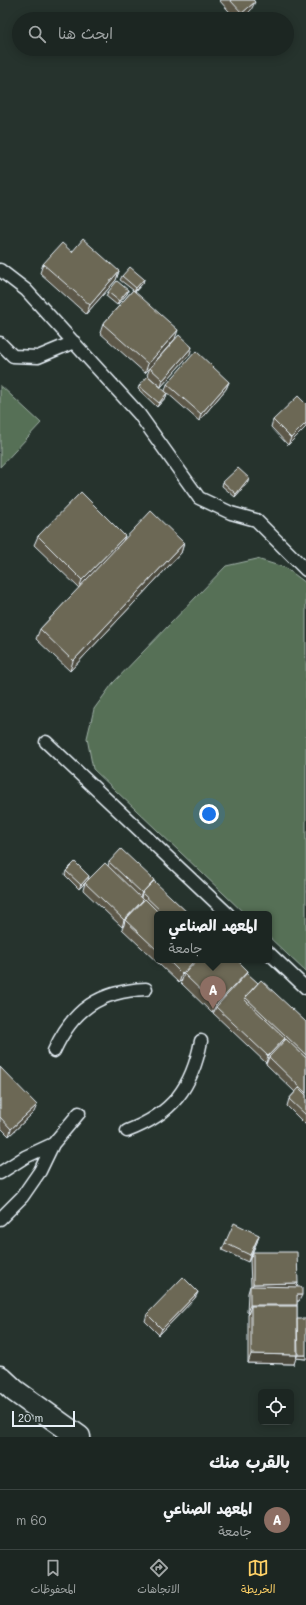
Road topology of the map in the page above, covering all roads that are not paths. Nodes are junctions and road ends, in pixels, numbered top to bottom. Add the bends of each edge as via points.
1 (0, 270) edge
2 (74, 342) junction
3 (0, 343) edge
4 (306, 570) edge
5 (46, 742) dead end
6 (225, 911) edge
7 (272, 956) edge
8 (306, 988) edge
9 (146, 989) dead end
10 (201, 1041) dead end
11 (54, 1051) dead end
12 (79, 1113) dead end
13 (127, 1131) dead end
14 (53, 1144) junction
15 (0, 1173) edge
16 (0, 1219) edge
17 (0, 1376) edge
18 (79, 1437) edge

1 - 2 lane via 26,290
2 - 3 lane via 38,357 13,356
2 - 4 lane via 140,414 198,498 231,513 256,520
5 - 6 lane
7 - 8 lane
9 - 11 lane via 126,990 107,995 90,1004 74,1017 62,1033
10 - 13 lane via 197,1061 178,1098 146,1124
12 - 14 lane
14 - 15 lane
14 - 16 lane via 31,1184
17 - 18 highway via 15,1391

